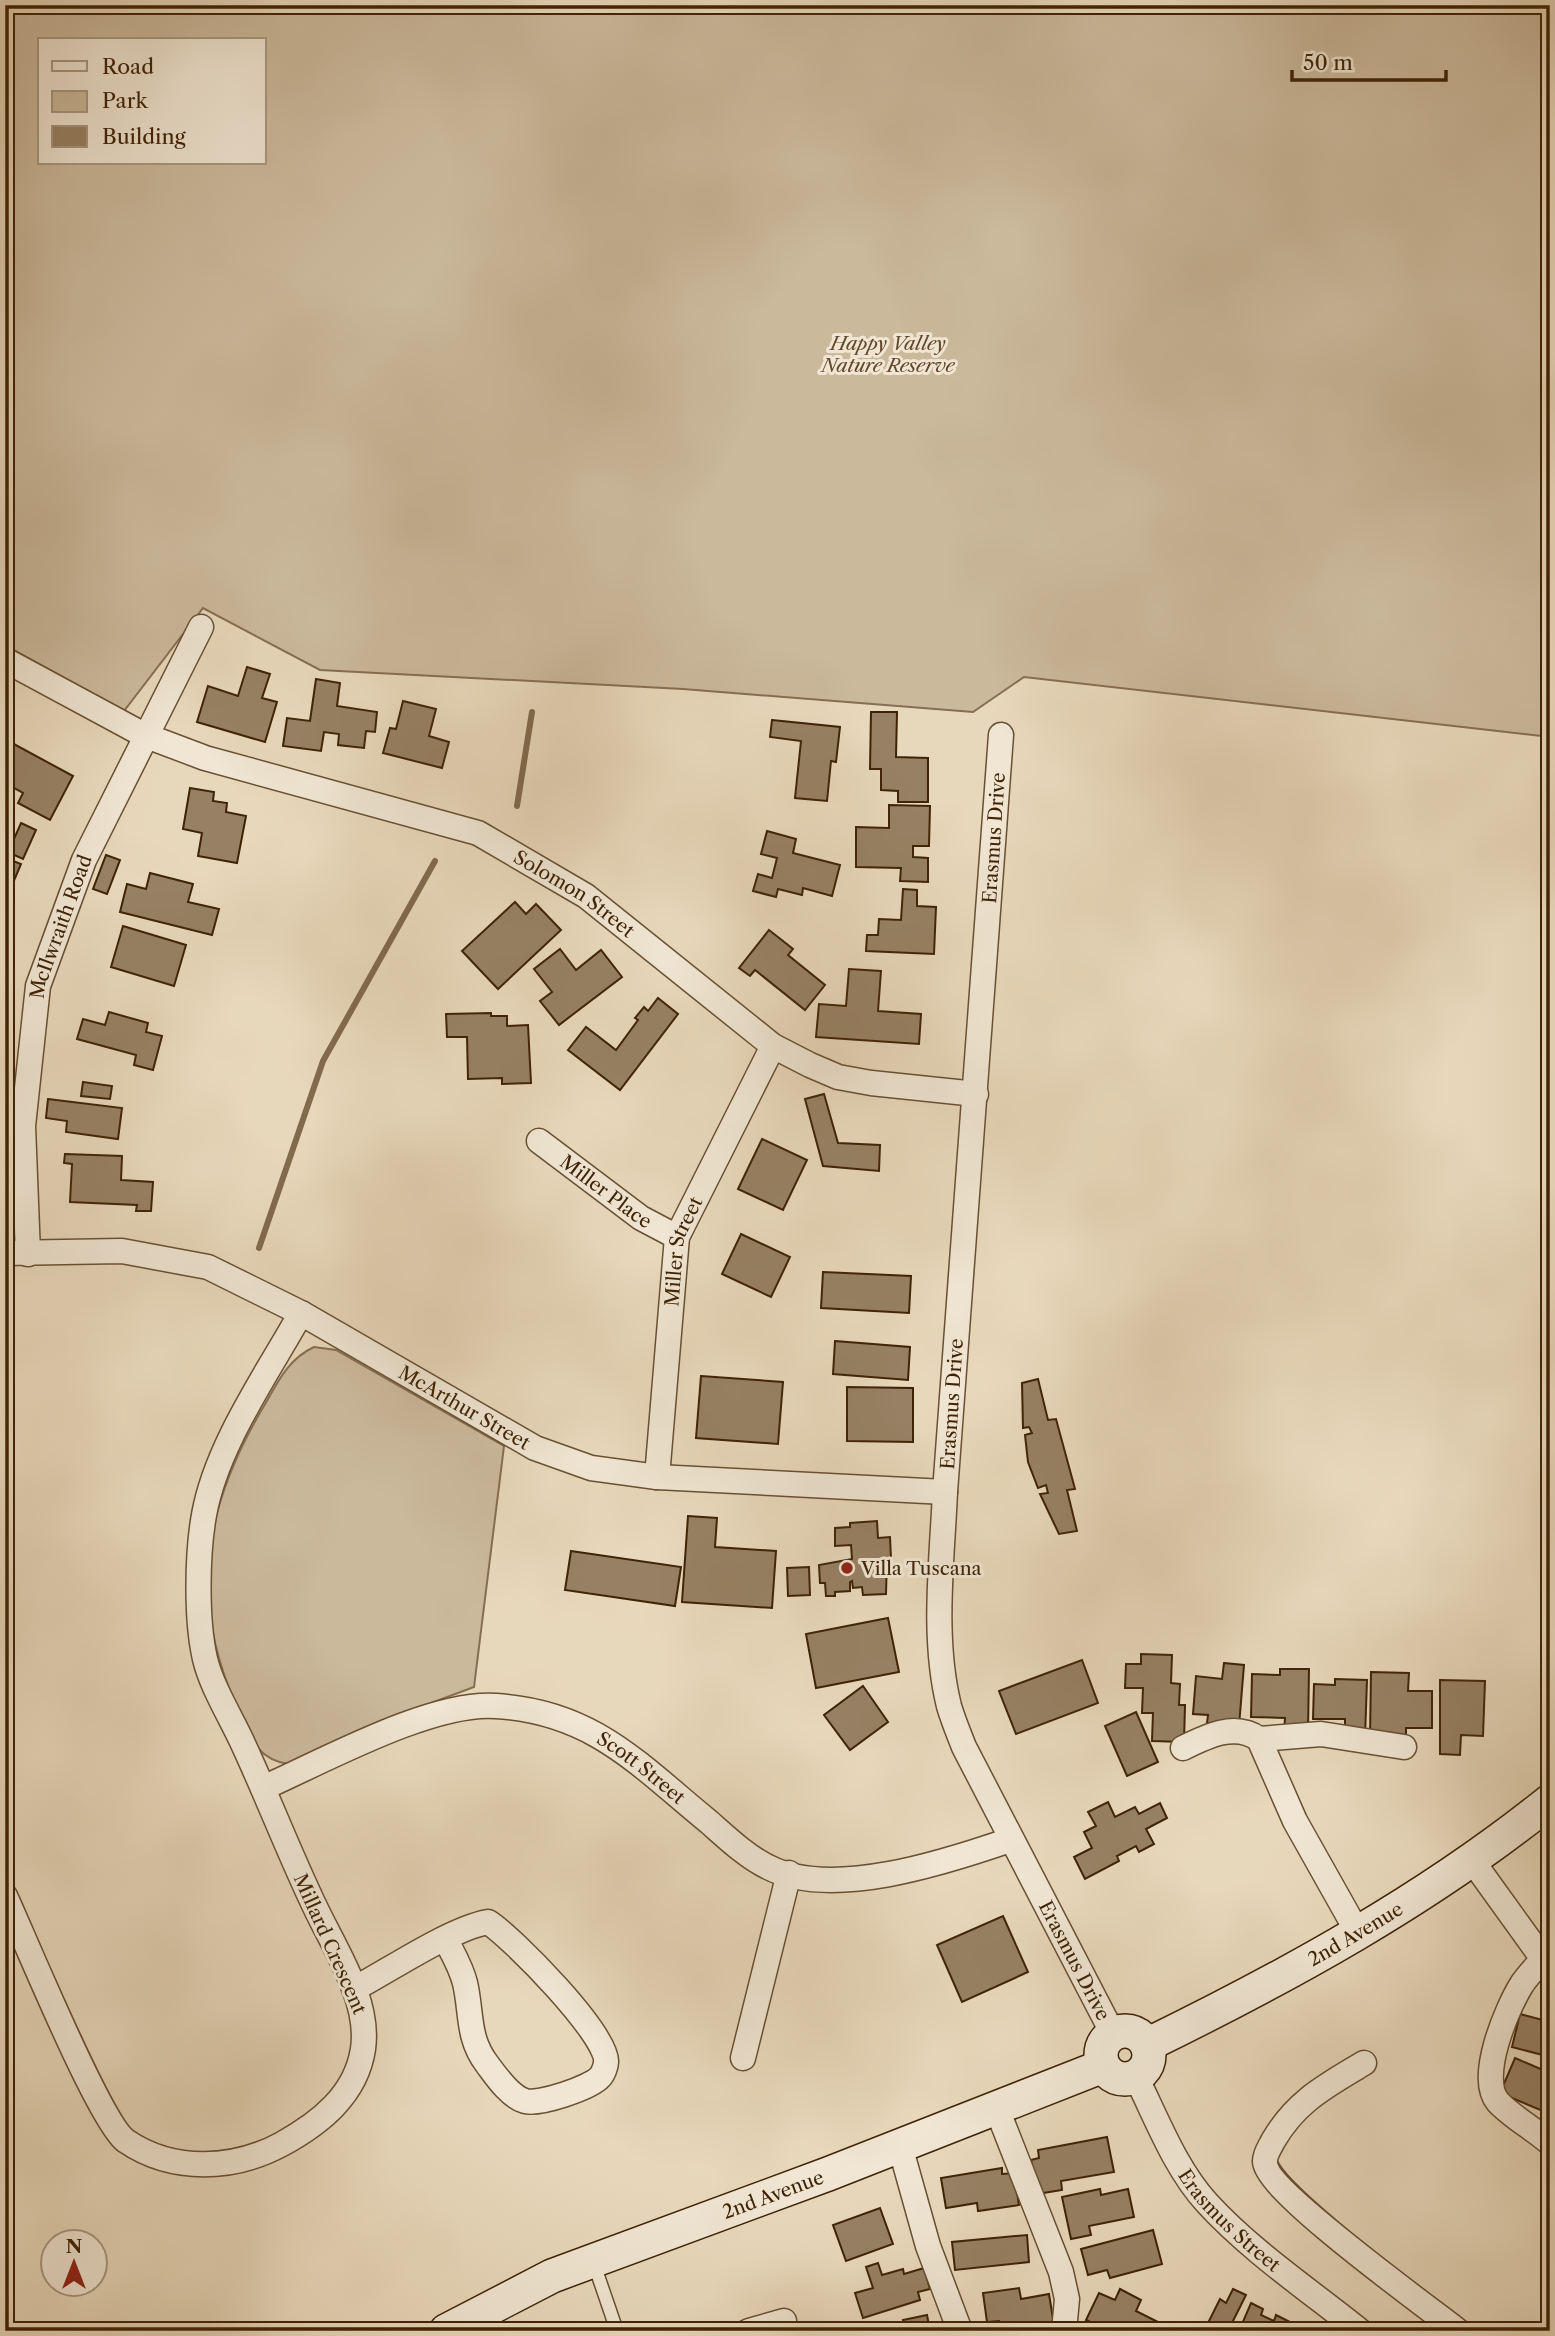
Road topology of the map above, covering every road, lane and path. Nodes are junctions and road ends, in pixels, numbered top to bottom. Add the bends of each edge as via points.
1 (201, 627) dead end
2 (5, 660) edge
3 (144, 735) junction
4 (1000, 735) dead end
5 (773, 1046) junction
6 (976, 1094) junction
7 (539, 1141) dead end
8 (677, 1237) junction
9 (17, 1253) edge
10 (301, 1312) junction
11 (657, 1477) junction
12 (945, 1492) junction
13 (1259, 1740) junction
14 (1404, 1747) dead end
15 (1184, 1748) dead end
16 (263, 1788) junction
17 (1550, 1801) edge
18 (1010, 1840) junction
19 (1471, 1859) junction
20 (789, 1873) junction
21 (5, 1896) edge
22 (1358, 1933) junction
23 (446, 1940) junction
24 (1546, 1956) edge
25 (354, 1989) junction
26 (1113, 2034) junction
27 (1147, 2045) junction
28 (743, 2058) dead end
29 (1364, 2063) dead end
30 (1103, 2066) junction
31 (1136, 2077) junction
32 (997, 2109) junction
33 (1550, 2143) edge
34 (900, 2146) junction
35 (593, 2260) junction
36 (784, 2321) dead end
37 (446, 2331) edge
38 (617, 2331) edge
39 (749, 2331) edge
40 (960, 2331) edge
41 (1064, 2331) edge
42 (1360, 2331) edge
43 (1458, 2331) edge

1 - 3 street, McIlwraith Road
2 - 3 street, Solomon Street
3 - 5 street, Solomon Street via 205,758 478,833 586,897
3 - 9 street, McIlwraith Road via 84,860 38,986 23,1126
4 - 6 street, Erasmus Drive
5 - 6 street, Solomon Street via 838,1077
5 - 8 street, Miller Street
6 - 12 street, Erasmus Drive
7 - 8 street, Miller Place via 641,1218
8 - 11 street, Miller Street
9 - 10 street, McArthur Street via 122,1251 163,1256 233,1276
10 - 11 street, McArthur Street via 535,1448 591,1468
10 - 16 street, Millard Crescent via 226,1449 204,1513 198,1574 205,1660
11 - 12 street, McArthur Street
12 - 18 street, Erasmus Drive via 941,1625 949,1706
13 - 14 street via 1321,1734
13 - 15 street via 1249,1732 1227,1732 1210,1734
13 - 22 street via 1295,1821
16 - 20 street, Scott Street via 419,1719 452,1709 494,1705 555,1715 614,1742 768,1868
16 - 25 street, Millard Crescent
17 - 19 street, 2nd Avenue
18 - 20 street, Scott Street via 884,1875 846,1880
18 - 26 street, Erasmus Drive
19 - 22 street, 2nd Avenue
19 - 24 street
20 - 28 street
21 - 25 street, Millard Crescent via 102,2108 124,2140 186,2165 213,2165 270,2150 312,2128 341,2099 355,2077 363,2049 364,2021
22 - 27 street, 2nd Avenue
23 - 23 street via 466,1987 474,2045 517,2097 538,2101 600,2077 606,2063 603,2045 499,1929 488,1922 475,1924
23 - 25 street
24 - 33 street via 1522,1985 1503,2025 1490,2081 1498,2101
26 - 27 street via 1135,2033
26 - 30 street via 1102,2049
27 - 31 street via 1149,2059
29 - 43 street via 1306,2098 1266,2154 1266,2168 1272,2180 1317,2221
30 - 31 street via 1114,2077
30 - 32 street, 2nd Avenue
31 - 42 street, Erasmus Street via 1173,2154 1206,2202
32 - 34 street, 2nd Avenue
32 - 41 street via 1061,2272 1067,2299
34 - 35 street, 2nd Avenue
34 - 40 street via 928,2246
35 - 37 street, 2nd Avenue
35 - 38 lane
36 - 39 street

